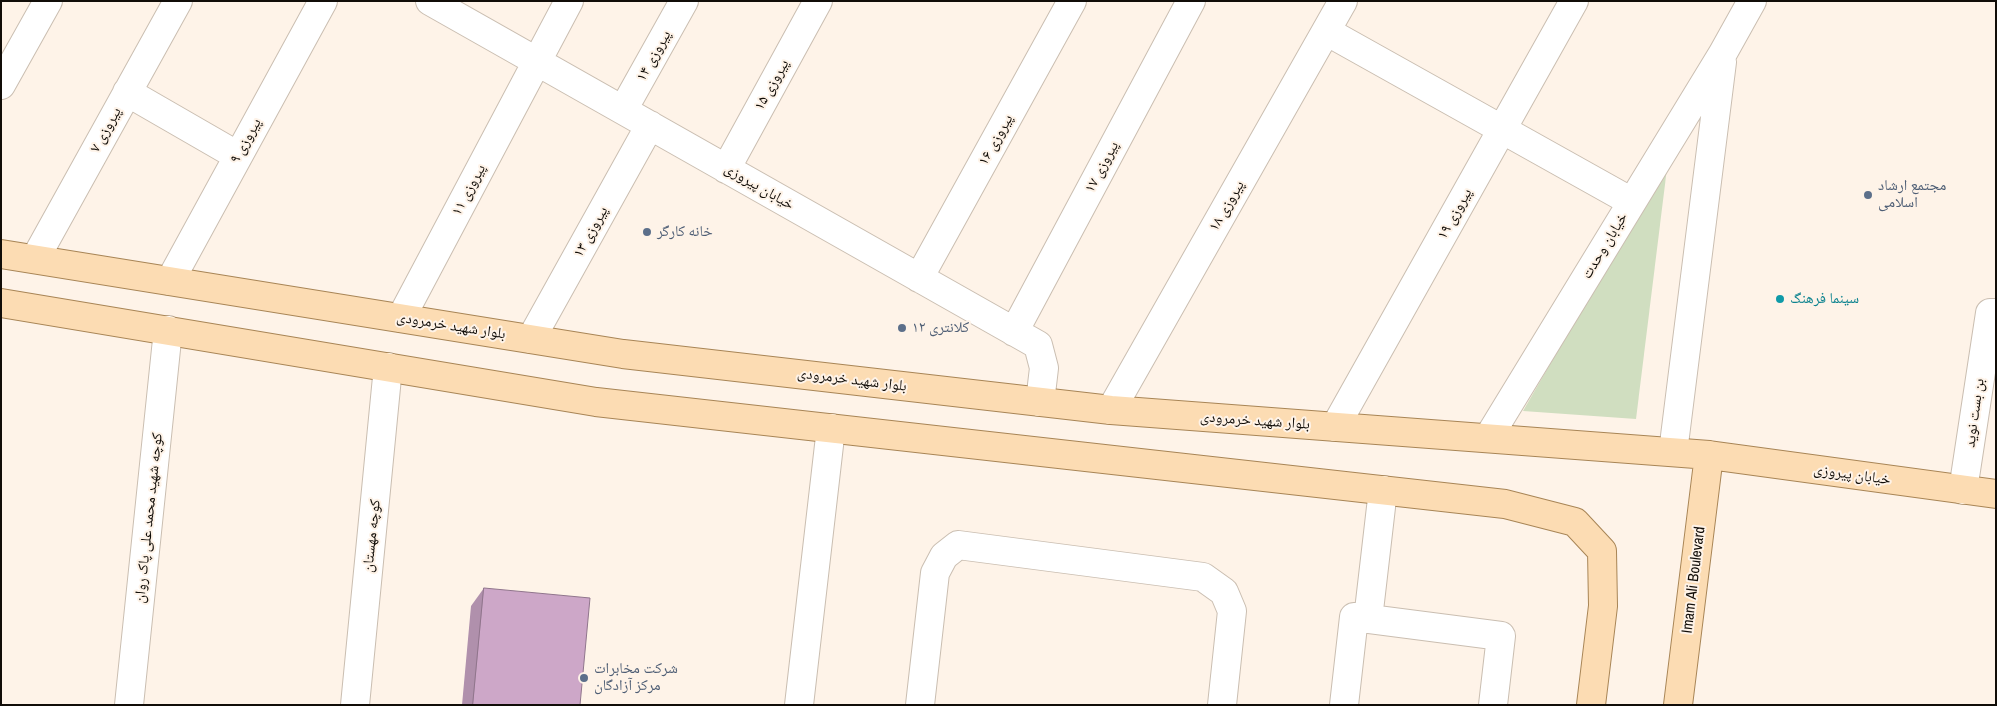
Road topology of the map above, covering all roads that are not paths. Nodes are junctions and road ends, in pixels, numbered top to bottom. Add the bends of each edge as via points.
1 (48, 1) edge
2 (178, 1) edge
3 (323, 1) edge
4 (430, 1) edge
5 (569, 1) edge
6 (684, 1) edge
7 (818, 1) edge
8 (1072, 1) edge
9 (1191, 1) edge
10 (1343, 1) edge
11 (1574, 1) edge
12 (1752, 1) edge
13 (1326, 31) junction
14 (1723, 53) junction
15 (536, 61) junction
16 (1, 85) edge
17 (127, 92) junction
18 (623, 110) junction
19 (650, 126) junction
20 (1503, 129) junction
21 (238, 156) junction
22 (726, 169) junction
23 (1632, 202) junction
24 (1, 254) edge
25 (35, 259) junction
26 (919, 278) junction
27 (170, 281) junction
28 (1, 303) edge
29 (1996, 313) edge
30 (402, 318) junction
31 (168, 330) junction
32 (1014, 332) junction
33 (531, 339) junction
34 (388, 367) junction
35 (1040, 402) junction
36 (1111, 410) junction
37 (1335, 427) junction
38 (832, 428) junction
39 (1488, 438) junction
40 (1673, 452) junction
41 (1709, 455) junction
42 (1383, 490) junction
43 (1963, 490) junction
44 (1996, 494) edge
45 (1368, 619) junction
46 (129, 705) edge
47 (355, 705) edge
48 (799, 705) edge
49 (920, 705) edge
50 (1222, 705) edge
51 (1344, 705) edge
52 (1492, 705) edge
53 (1591, 705) edge
54 (1678, 705) edge

1 - 16 street
2 - 17 street, پیروزی ۷
3 - 21 street, پیروزی ۹
4 - 15 street, خیابان پیروزی
5 - 15 street, پیروزی ۱۱
6 - 18 street, پیروزی ۱۴
7 - 22 street, پیروزی ۱۵
8 - 26 street, پیروزی ۱۶
9 - 32 street, پیروزی ۱۷
10 - 13 street, پیروزی ۱۸
11 - 20 street, پیروزی ۱۹
12 - 14 street, خیابان وحدت
13 - 20 street
13 - 36 street, پیروزی ۱۸
14 - 23 street, خیابان وحدت
14 - 40 street, خیابان وحدت
15 - 18 street, خیابان پیروزی
15 - 30 street, پیروزی ۱۱
17 - 21 street
17 - 25 street, پیروزی ۷
18 - 19 street, خیابان پیروزی
19 - 22 street, خیابان پیروزی
19 - 33 street, پیروزی ۱۳
20 - 23 street
20 - 37 street, پیروزی ۱۹
21 - 27 street, پیروزی ۹
22 - 26 street, خیابان پیروزی
23 - 39 street, خیابان وحدت
24 - 25 main road, بلوار شهید خرمرودی
25 - 27 main road, بلوار شهید خرمرودی
26 - 32 street, خیابان پیروزی
27 - 30 main road, بلوار شهید خرمرودی
28 - 31 main road
29 - 43 street, بن بست نوید via 1990,312
30 - 33 main road, بلوار شهید خرمرودی
31 - 34 main road
31 - 46 street, کوچه شهید محمد علی پاک روان
32 - 35 street, خیابان پیروزی via 1038,345 1044,368
33 - 35 main road, بلوار شهید خرمرودی via 623,354
34 - 38 main road via 596,402
34 - 47 street, کوچه مهستان
35 - 36 main road, بلوار شهید خرمرودی
36 - 37 main road, بلوار شهید خرمرودی
37 - 39 main road, بلوار شهید خرمرودی
38 - 42 main road
38 - 48 street
39 - 40 main road, بلوار شهید خرمرودی
40 - 41 main road, بلوار شهید خرمرودی
41 - 43 main road, خیابان پیروزی
41 - 54 main road, Imam Ali Boulevard
42 - 45 street
42 - 53 main road via 1505,504 1575,522 1602,551 1603,606
43 - 44 main road, خیابان پیروزی
45 - 51 street via 1354,616
45 - 52 street via 1501,636
49 - 50 street via 935,573 944,556 958,545 1203,577 1224,592 1232,611

